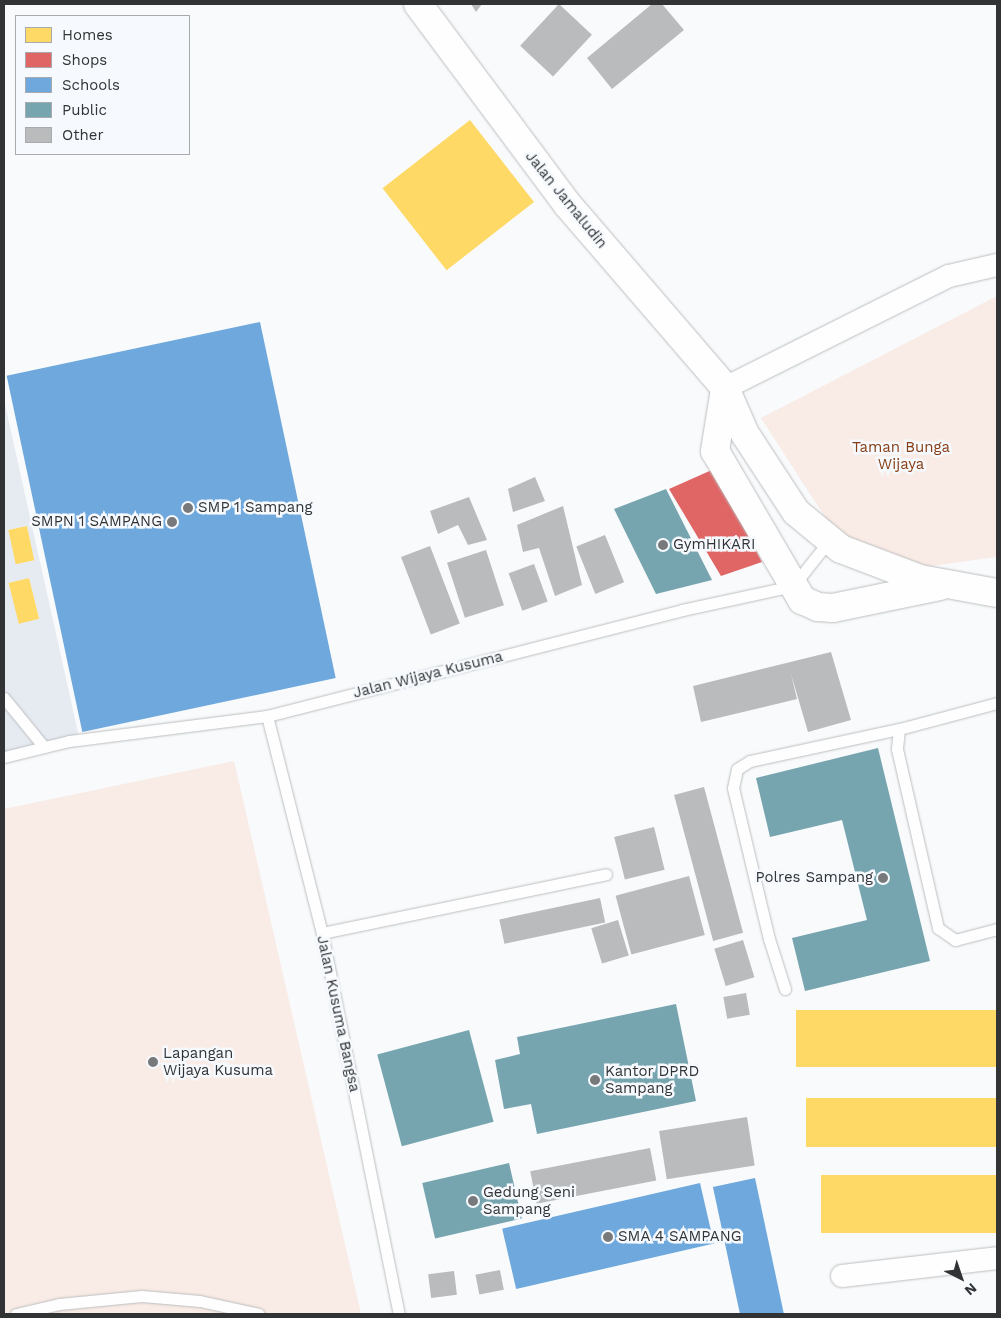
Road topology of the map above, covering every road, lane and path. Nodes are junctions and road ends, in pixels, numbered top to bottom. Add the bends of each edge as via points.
1 (418, 4) edge
2 (997, 265) edge
3 (725, 388) junction
4 (828, 542) junction
5 (944, 585) junction
6 (793, 586) junction
7 (997, 593) edge
8 (4, 698) edge
9 (997, 703) edge
10 (267, 716) junction
11 (899, 729) junction
12 (44, 747) junction
13 (4, 757) edge
14 (606, 874) dead end
15 (997, 929) edge
16 (322, 932) junction
17 (785, 989) dead end
18 (997, 1258) edge
19 (842, 1276) dead end
20 (16, 1314) edge
21 (259, 1314) edge
22 (399, 1314) edge

1 - 3 street, Jalan Jamaludin via 566,204
2 - 3 street via 949,276
3 - 4 street, Jalan Jamaludin via 744,434 767,472 796,512
3 - 6 street, Jalan Jamaludin via 715,451
4 - 5 street, Jalan Jamaludin via 920,579
4 - 6 lane
5 - 6 street, Jalan Jamaludin via 833,608 818,607 802,600
5 - 7 street, Jalan Jamaludin
6 - 10 lane, Jalan Wijaya Kusuma via 682,610
8 - 12 lane
9 - 11 lane
10 - 12 lane, Jalan Wijaya Kusuma via 69,741
10 - 16 lane, Jalan Kusuma Bangsa
11 - 15 lane via 897,749 938,928 954,940
11 - 17 lane via 750,761 738,769 733,788 769,939
12 - 13 lane, Jalan Wijaya Kusuma
14 - 16 lane
16 - 22 lane, Jalan Kusuma Bangsa
18 - 19 street
20 - 21 lane via 60,1304 142,1296 200,1301

